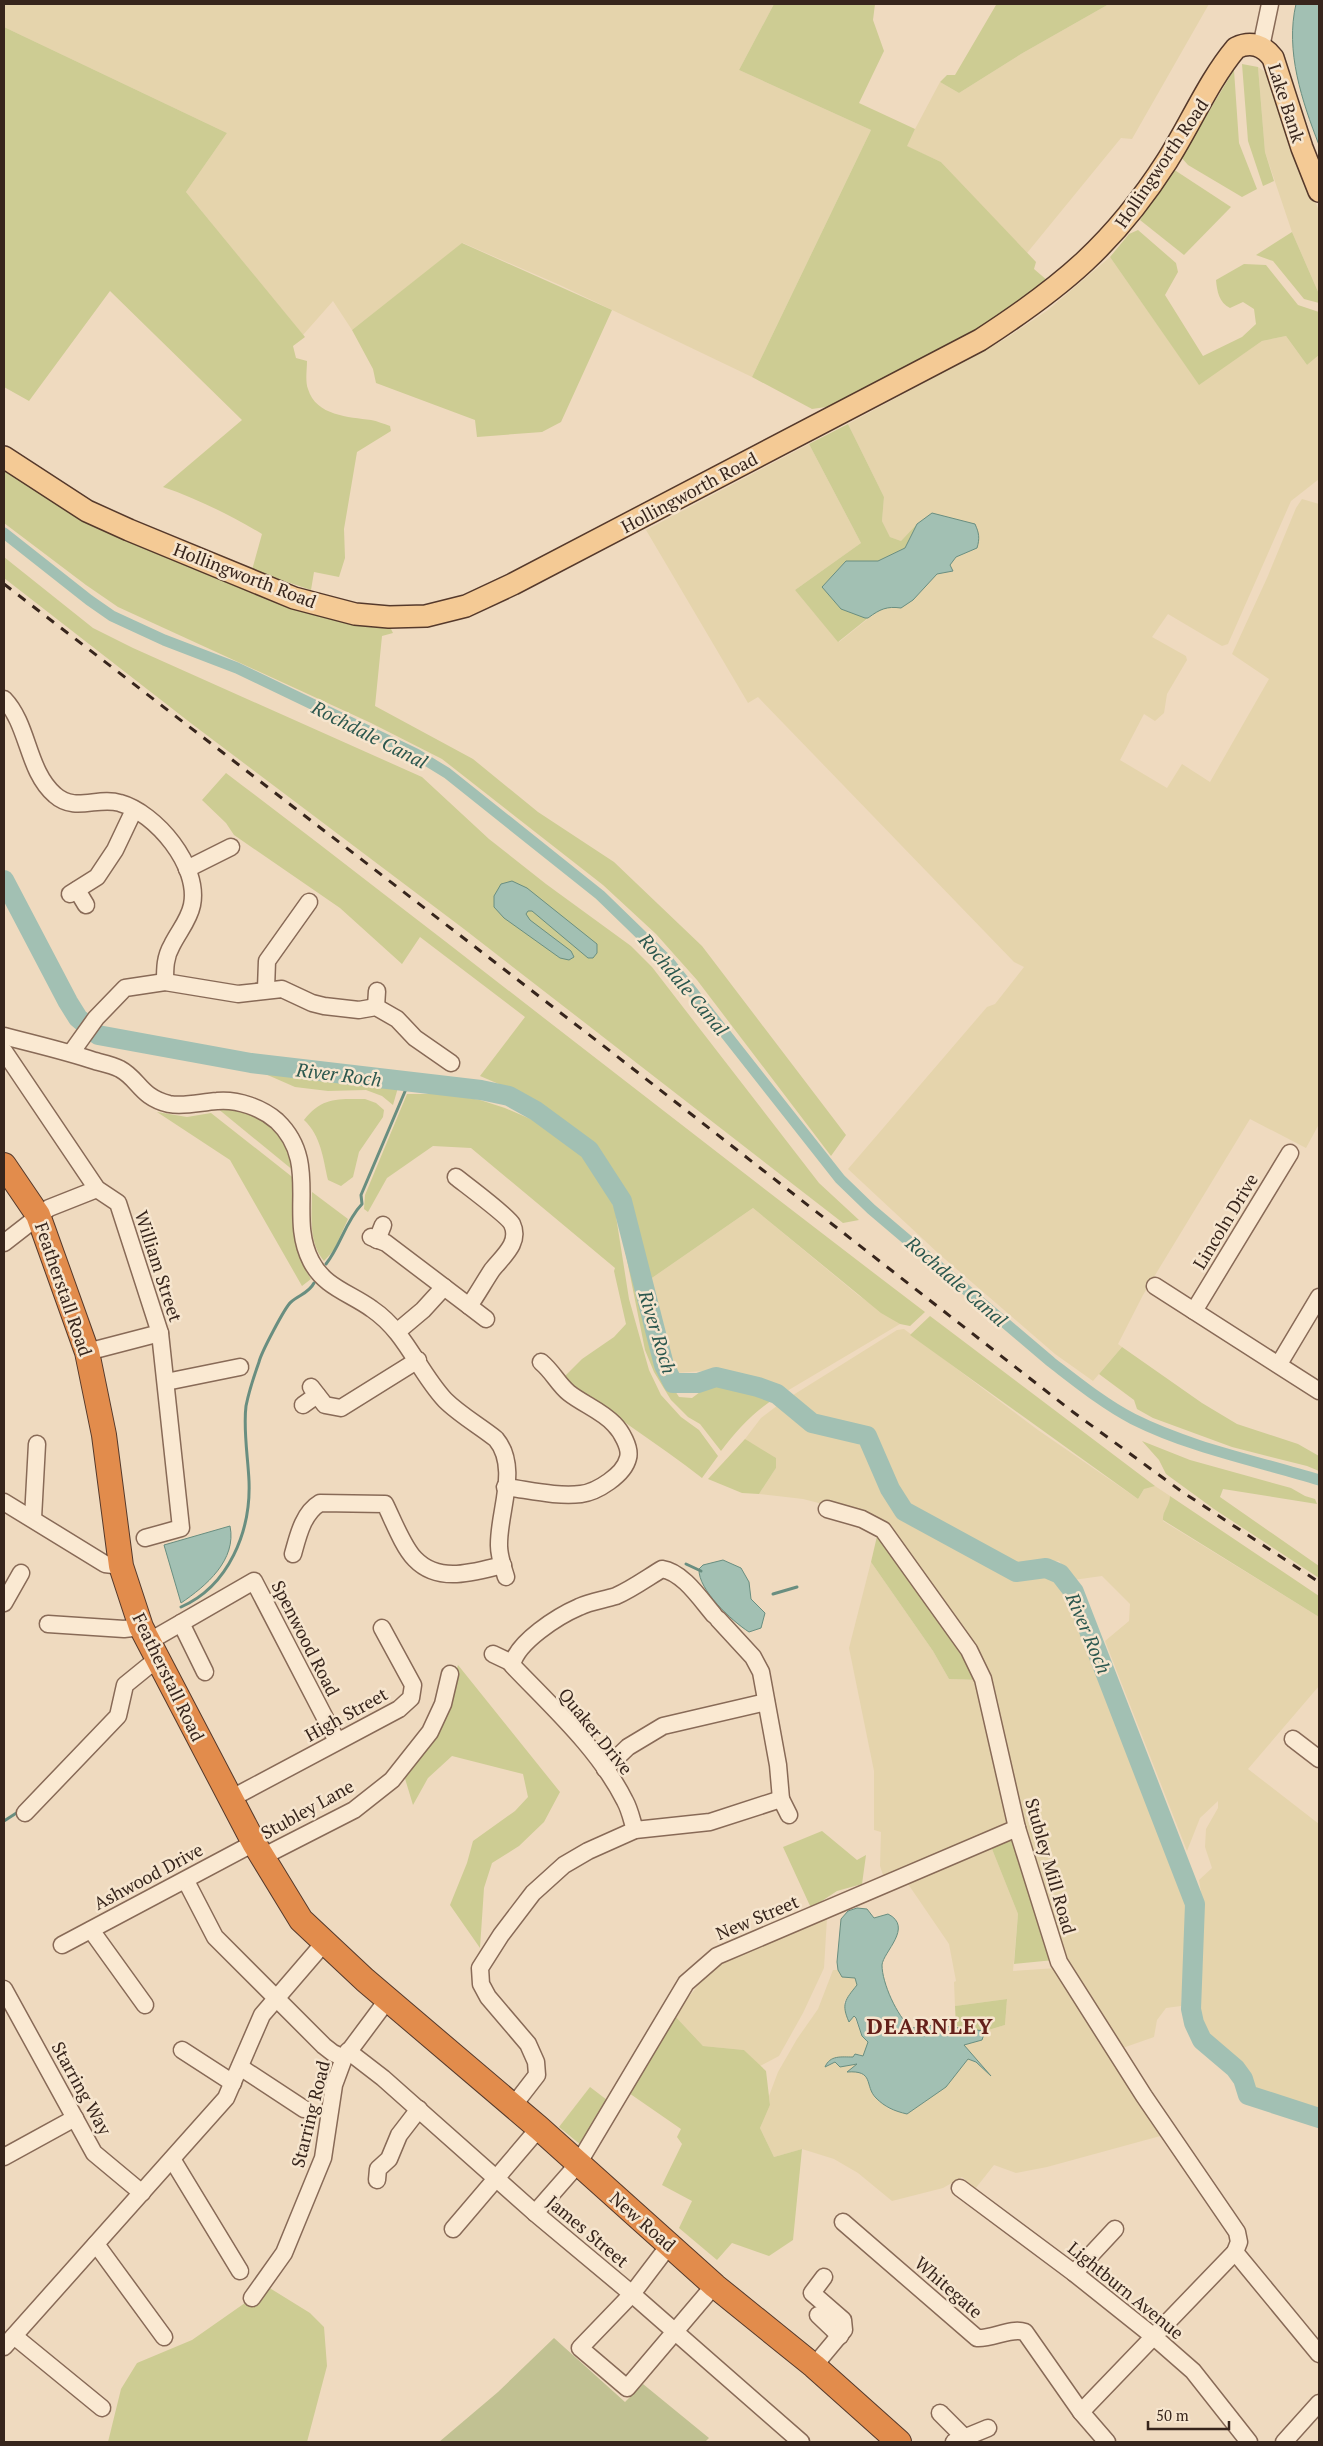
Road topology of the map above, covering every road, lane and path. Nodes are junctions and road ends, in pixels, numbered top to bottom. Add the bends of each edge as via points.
1 (1270, 4) edge
2 (1261, 47) junction
3 (1319, 191) edge
4 (4, 457) edge
5 (4, 698) edge
6 (134, 810) junction
7 (231, 847) dead end
8 (187, 869) junction
9 (86, 905) dead end
10 (306, 911) dead end
11 (165, 982) junction
12 (266, 989) junction
13 (4, 1036) edge
14 (4, 1051) edge
15 (72, 1053) junction
16 (440, 1060) dead end
17 (1290, 1153) dead end
18 (4, 1165) edge
19 (456, 1177) dead end
20 (97, 1189) junction
21 (38, 1215) junction
22 (377, 1234) dead end
23 (4, 1243) edge
24 (444, 1286) junction
25 (1155, 1286) dead end
26 (1319, 1298) edge
27 (469, 1306) junction
28 (1194, 1311) junction
29 (486, 1319) dead end
30 (160, 1332) junction
31 (398, 1332) junction
32 (87, 1352) junction
33 (418, 1360) junction
34 (541, 1362) dead end
35 (1278, 1364) junction
36 (240, 1368) dead end
37 (166, 1382) junction
38 (1319, 1390) edge
39 (303, 1405) dead end
40 (37, 1444) dead end
41 (505, 1487) junction
42 (4, 1502) edge
43 (827, 1509) dead end
44 (33, 1518) junction
45 (145, 1538) dead end
46 (298, 1549) dead end
47 (121, 1566) junction
48 (21, 1573) dead end
49 (4, 1603) edge
50 (181, 1623) junction
51 (48, 1624) dead end
52 (382, 1628) dead end
53 (149, 1643) junction
54 (493, 1654) dead end
55 (512, 1664) junction
56 (205, 1672) dead end
57 (450, 1674) dead end
58 (766, 1702) junction
59 (1293, 1739) dead end
60 (337, 1742) junction
61 (1319, 1759) edge
62 (605, 1769) junction
63 (230, 1798) junction
64 (781, 1799) junction
65 (25, 1813) dead end
66 (790, 1815) dead end
67 (1017, 1828) junction
68 (635, 1830) junction
69 (258, 1850) junction
70 (186, 1881) junction
71 (90, 1930) junction
72 (324, 1943) junction
73 (62, 1945) dead end
74 (4, 1989) edge
75 (274, 1999) junction
76 (388, 1999) junction
77 (145, 2005) dead end
78 (182, 2050) dead end
79 (346, 2054) junction
80 (240, 2067) junction
81 (233, 2083) junction
82 (514, 2106) junction
83 (304, 2109) dead end
84 (419, 2109) junction
85 (75, 2118) junction
86 (539, 2128) junction
87 (4, 2157) edge
88 (172, 2159) junction
89 (578, 2164) junction
90 (498, 2178) junction
91 (377, 2180) dead end
92 (960, 2188) dead end
93 (142, 2193) junction
94 (535, 2213) junction
95 (843, 2222) dead end
96 (452, 2229) dead end
97 (1115, 2230) dead end
98 (96, 2244) junction
99 (670, 2244) junction
100 (1235, 2252) junction
101 (240, 2271) dead end
102 (1074, 2272) junction
103 (824, 2277) dead end
104 (632, 2294) junction
105 (706, 2295) dead end
106 (252, 2298) dead end
107 (818, 2315) dead end
108 (675, 2331) junction
109 (840, 2336) junction
110 (1153, 2336) junction
111 (164, 2337) dead end
112 (9, 2341) edge
113 (1319, 2354) edge
114 (814, 2366) junction
115 (1319, 2403) edge
116 (102, 2408) dead end
117 (1081, 2412) junction
118 (940, 2413) dead end
119 (988, 2428) dead end
120 (959, 2440) edge
121 (802, 2442) edge
122 (899, 2442) edge
123 (1107, 2442) edge
124 (1249, 2442) edge
125 (1284, 2442) edge

1 - 2 street
2 - 3 main road, Lake Bank via 1273,58
2 - 4 main road, Hollingworth Road via 1250,44 1236,48 1128,218 1072,276 1028,309 980,340 466,606 426,616 389,617 355,614 294,598 88,511
5 - 6 street via 14,712 39,772 53,794 71,804 110,802
6 - 8 street via 162,829
6 - 9 street via 115,850 97,877 74,892
7 - 8 street
8 - 11 street via 193,902 188,919 167,956
10 - 12 street via 266,961
11 - 12 street via 246,995
11 - 15 street via 125,988 96,1018
12 - 16 street via 282,989 324,1006 359,1010 376,999
13 - 15 street
14 - 20 street, William Street
15 - 31 street via 121,1070 145,1094 160,1101 178,1105 231,1101 259,1110 278,1122 300,1157 305,1245 315,1269 327,1282 372,1308
17 - 28 street, Lincoln Drive
18 - 21 highway, Featherstall Road
19 - 27 street via 468,1194 516,1221 510,1249
20 - 21 street
20 - 30 street, William Street via 118,1204
21 - 23 street
21 - 32 highway, Featherstall Road
22 - 24 street
24 - 27 street
24 - 31 street
25 - 28 street
26 - 35 street
27 - 29 street
28 - 35 street
30 - 32 street
30 - 37 street, William Street
31 - 33 street
32 - 47 highway, Featherstall Road via 104,1435
33 - 39 street via 341,1408 326,1405 314,1391
33 - 41 street via 444,1399 502,1446 507,1463
34 - 41 street via 553,1371 568,1392 614,1424 636,1457 610,1482 583,1494
35 - 38 street
36 - 37 street
37 - 45 street, William Street via 181,1528
40 - 44 street
41 - 46 street via 499,1547 504,1571 443,1573 426,1567 414,1558 388,1500 318,1497 304,1521
42 - 44 street
43 - 67 street, Stubley Mill Road via 862,1518 883,1530 969,1650 983,1679
44 - 47 street via 105,1564
47 - 53 highway, Featherstall Road
48 - 49 street
50 - 53 street, Spenwood Road
50 - 56 street
50 - 60 street, Spenwood Road via 254,1581
51 - 53 street via 124,1629
52 - 60 street, High Street via 413,1685 411,1698 400,1709
53 - 63 highway, Featherstall Road
53 - 65 street, Spenwood Road via 125,1685 118,1716
54 - 55 street
55 - 58 street via 522,1646 558,1618 579,1606 622,1593 662,1569 669,1570 753,1657 761,1672
55 - 62 street, Quaker Drive
57 - 69 street, Stubley Lane via 443,1704 430,1732 392,1780 354,1810
58 - 62 street via 663,1726 628,1747
58 - 64 street
59 - 61 street
60 - 63 street, High Street
62 - 68 street, Quaker Drive via 626,1802
63 - 69 highway, Featherstall Road
64 - 66 street
64 - 68 street via 710,1822
67 - 89 street, New Street via 717,1956 686,1982
67 - 100 street, Stubley Mill Road via 1059,1962 1138,2088 1237,2232 1239,2242
68 - 82 street via 564,1865 534,1893 480,1968 481,1984 488,1997 528,2044 536,2062 537,2075
69 - 70 street, Ashwood Drive
69 - 72 highway, Featherstall Road via 301,1920
70 - 71 street, Ashwood Drive
70 - 75 street, James Street via 215,1937
71 - 73 street, Ashwood Drive
71 - 77 street
72 - 75 street
72 - 76 highway, Featherstall Road
74 - 85 street, Starring Way
75 - 79 street, James Street via 333,2053
75 - 80 street via 262,2015
76 - 79 street, Starring Road
76 - 82 highway, New Road
78 - 81 street
79 - 84 street, James Street
79 - 106 street, Starring Road via 334,2085 323,2158 284,2252
80 - 81 street
80 - 83 street
81 - 88 street via 226,2098
82 - 86 highway, New Road
84 - 90 street, James Street
84 - 91 street via 399,2135 389,2159 378,2169
85 - 87 street
85 - 93 street, Starring Way via 94,2153
86 - 89 highway, New Road
86 - 90 street
88 - 93 street
88 - 101 street
89 - 94 street, New Street
89 - 99 highway, New Road
90 - 94 street, James Street
90 - 96 street
92 - 102 street, Lightburn Avenue
93 - 98 street
94 - 104 street, James Street
95 - 117 street, Whitegate via 977,2338 1018,2330 1025,2332
97 - 102 street
98 - 111 street
98 - 112 street
99 - 104 street
99 - 114 highway, New Road
100 - 110 street
100 - 113 street
102 - 110 street, Lightburn Avenue
103 - 109 street via 812,2293 843,2320 844,2330
104 - 108 street, James Street
104 - 108 street via 580,2348 627,2388
105 - 108 street
107 - 109 street
108 - 121 street, James Street
109 - 114 street
110 - 117 street
110 - 124 street, Lightburn Avenue via 1193,2371
112 - 116 street
114 - 122 highway, New Road
115 - 125 street
117 - 123 street, Whitegate
118 - 120 street
119 - 120 street

